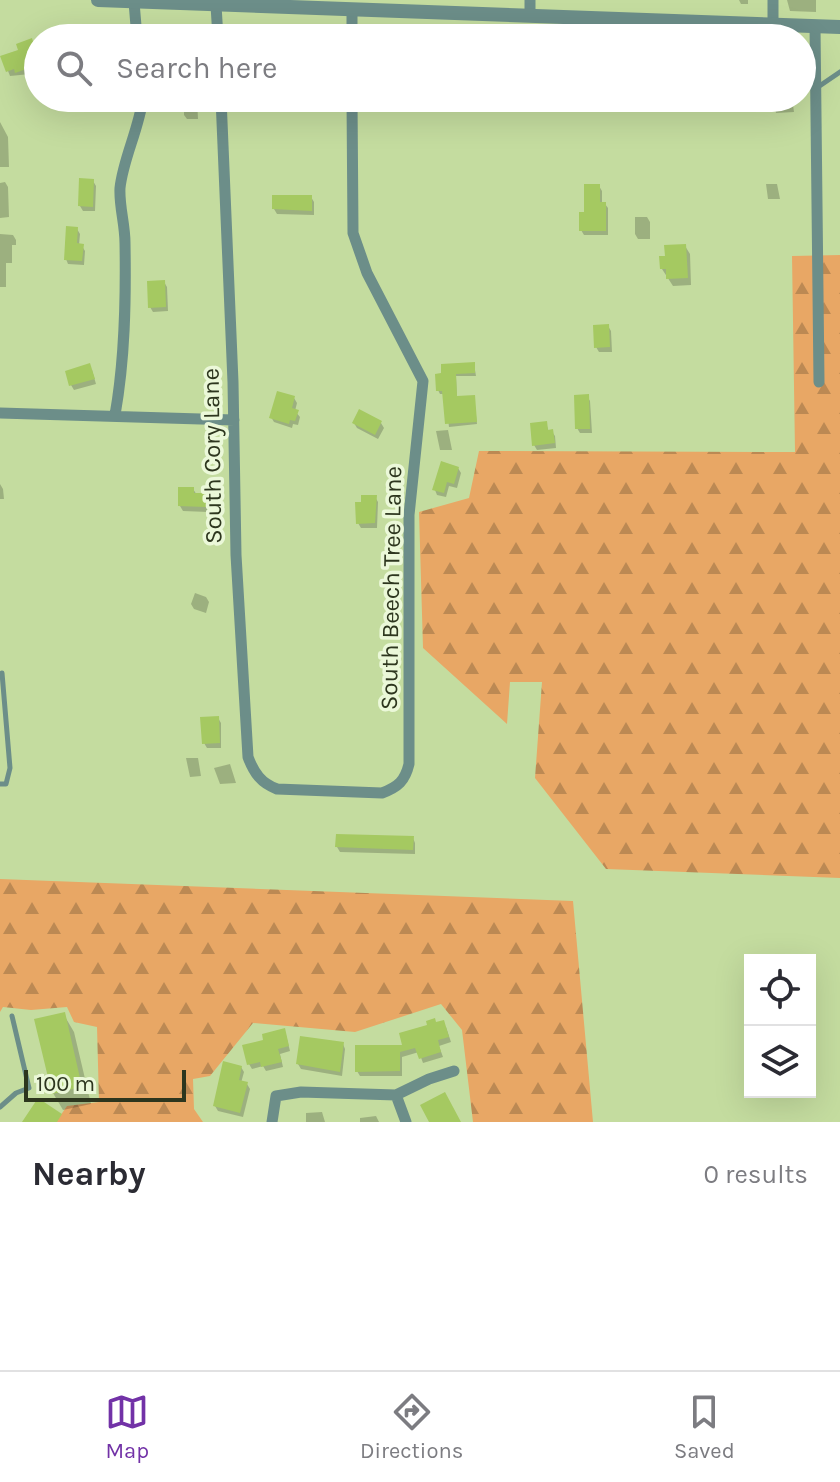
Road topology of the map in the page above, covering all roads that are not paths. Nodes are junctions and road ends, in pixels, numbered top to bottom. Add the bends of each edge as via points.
1 (98, 0) edge
2 (773, 0) edge
3 (134, 1) edge
4 (216, 5) junction
5 (530, 7) edge
6 (352, 9) junction
7 (136, 24) edge
8 (217, 24) edge
9 (352, 24) edge
10 (773, 24) joint
11 (816, 26) edge
12 (840, 27) edge
13 (816, 57) edge
14 (840, 72) edge
15 (817, 88) junction
16 (141, 112) edge
17 (222, 112) edge
18 (352, 112) edge
19 (819, 382) dead end
20 (0, 413) edge
21 (115, 415) junction
22 (234, 420) junction
23 (2, 673) edge
24 (0, 784) edge
25 (288, 791) joint
26 (12, 1016) dead end
27 (454, 1071) dead end
28 (396, 1095) junction
29 (0, 1107) edge
30 (272, 1122) edge
31 (406, 1122) edge

1 - 3 street
2 - 10 street
3 - 4 street
3 - 7 street
4 - 6 street
4 - 8 street
5 - 6 street
5 - 10 street
6 - 9 street
11 - 12 street
13 - 15 street
14 - 15 lane
15 - 19 street
16 - 21 street via 120,185 126,295
17 - 22 street, South Cory Lane
18 - 25 street, South Beech Tree Lane via 353,233 367,273 423,381 409,515 409,764 404,780 382,793
20 - 21 street
21 - 22 street
22 - 25 street, South Cory Lane via 247,749 256,775 268,786
23 - 24 lane via 10,768 6,784
26 - 29 lane via 29,1088
27 - 28 street
28 - 30 street via 276,1096
28 - 31 street

